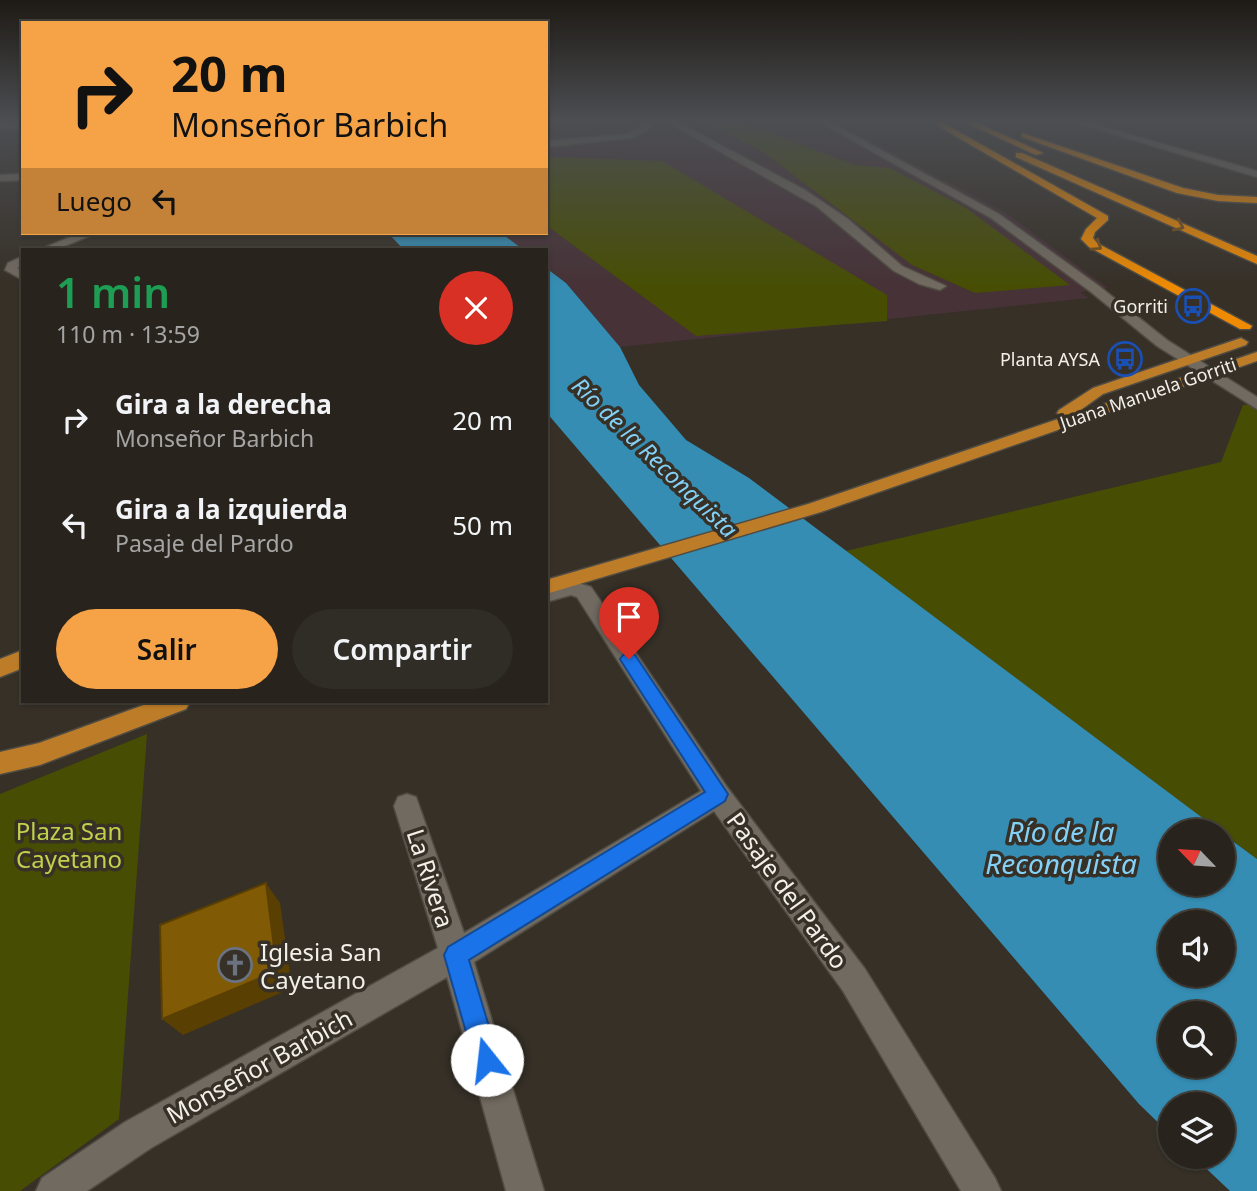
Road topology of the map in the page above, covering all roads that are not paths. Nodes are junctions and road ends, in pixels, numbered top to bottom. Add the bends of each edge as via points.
1 (770, 175) edge
2 (919, 175) edge
3 (1028, 175) edge
4 (1063, 175) edge
5 (1091, 175) edge
6 (1135, 175) edge
7 (21, 177) edge
8 (0, 178) edge
9 (1218, 198) junction
10 (1257, 200) edge
11 (1168, 208) dead end
12 (1257, 208) edge
13 (85, 235) edge
14 (96, 235) edge
15 (50, 248) edge
16 (83, 248) edge
17 (21, 260) edge
18 (1257, 260) edge
19 (21, 275) edge
20 (940, 286) dead end
21 (1251, 325) edge
22 (1241, 342) junction
23 (1257, 351) edge
24 (1257, 356) edge
25 (1189, 360) junction
26 (1208, 373) junction
27 (1257, 404) edge
28 (1040, 429) junction
29 (548, 587) edge
30 (548, 594) edge
31 (130, 703) edge
32 (175, 703) edge
33 (86, 738) junction
34 (0, 763) edge
35 (718, 794) junction
36 (407, 806) dead end
37 (456, 955) junction
38 (55, 1191) edge
39 (525, 1191) edge
40 (982, 1191) edge

1 - 20 street via 844,220 884,261 913,279
2 - 25 street via 995,216
3 -> 21 highway via 1104,218 1087,239 1093,245
4 -> 18 highway
5 - 11 highway
6 - 9 highway
7 - 8 street
9 - 10 highway
9 - 12 highway
13 - 15 street
14 - 16 street
17 - 19 street via 11,270
21 - 22 main road via 1238,329
22 - 23 main road
22 - 25 main road, Juana Manuela Gorriti
24 - 26 main road, Juana Manuela Gorriti
25 - 26 street
25 - 28 main road, Juana Manuela Gorriti via 1098,391
26 - 27 street
26 - 28 main road, Juana Manuela Gorriti
28 - 29 main road, Juana Manuela Gorriti via 843,500
30 - 35 street, Pasaje del Pardo via 572,588 584,592
31 - 33 main road
32 - 33 main road
33 - 34 main road
35 - 37 street, Monseñor Barbich
35 - 40 street, Pasaje del Pardo via 854,980
36 - 37 street, La Rivera
37 - 38 street, Monseñor Barbich via 138,1135
37 - 39 street, La Rivera

